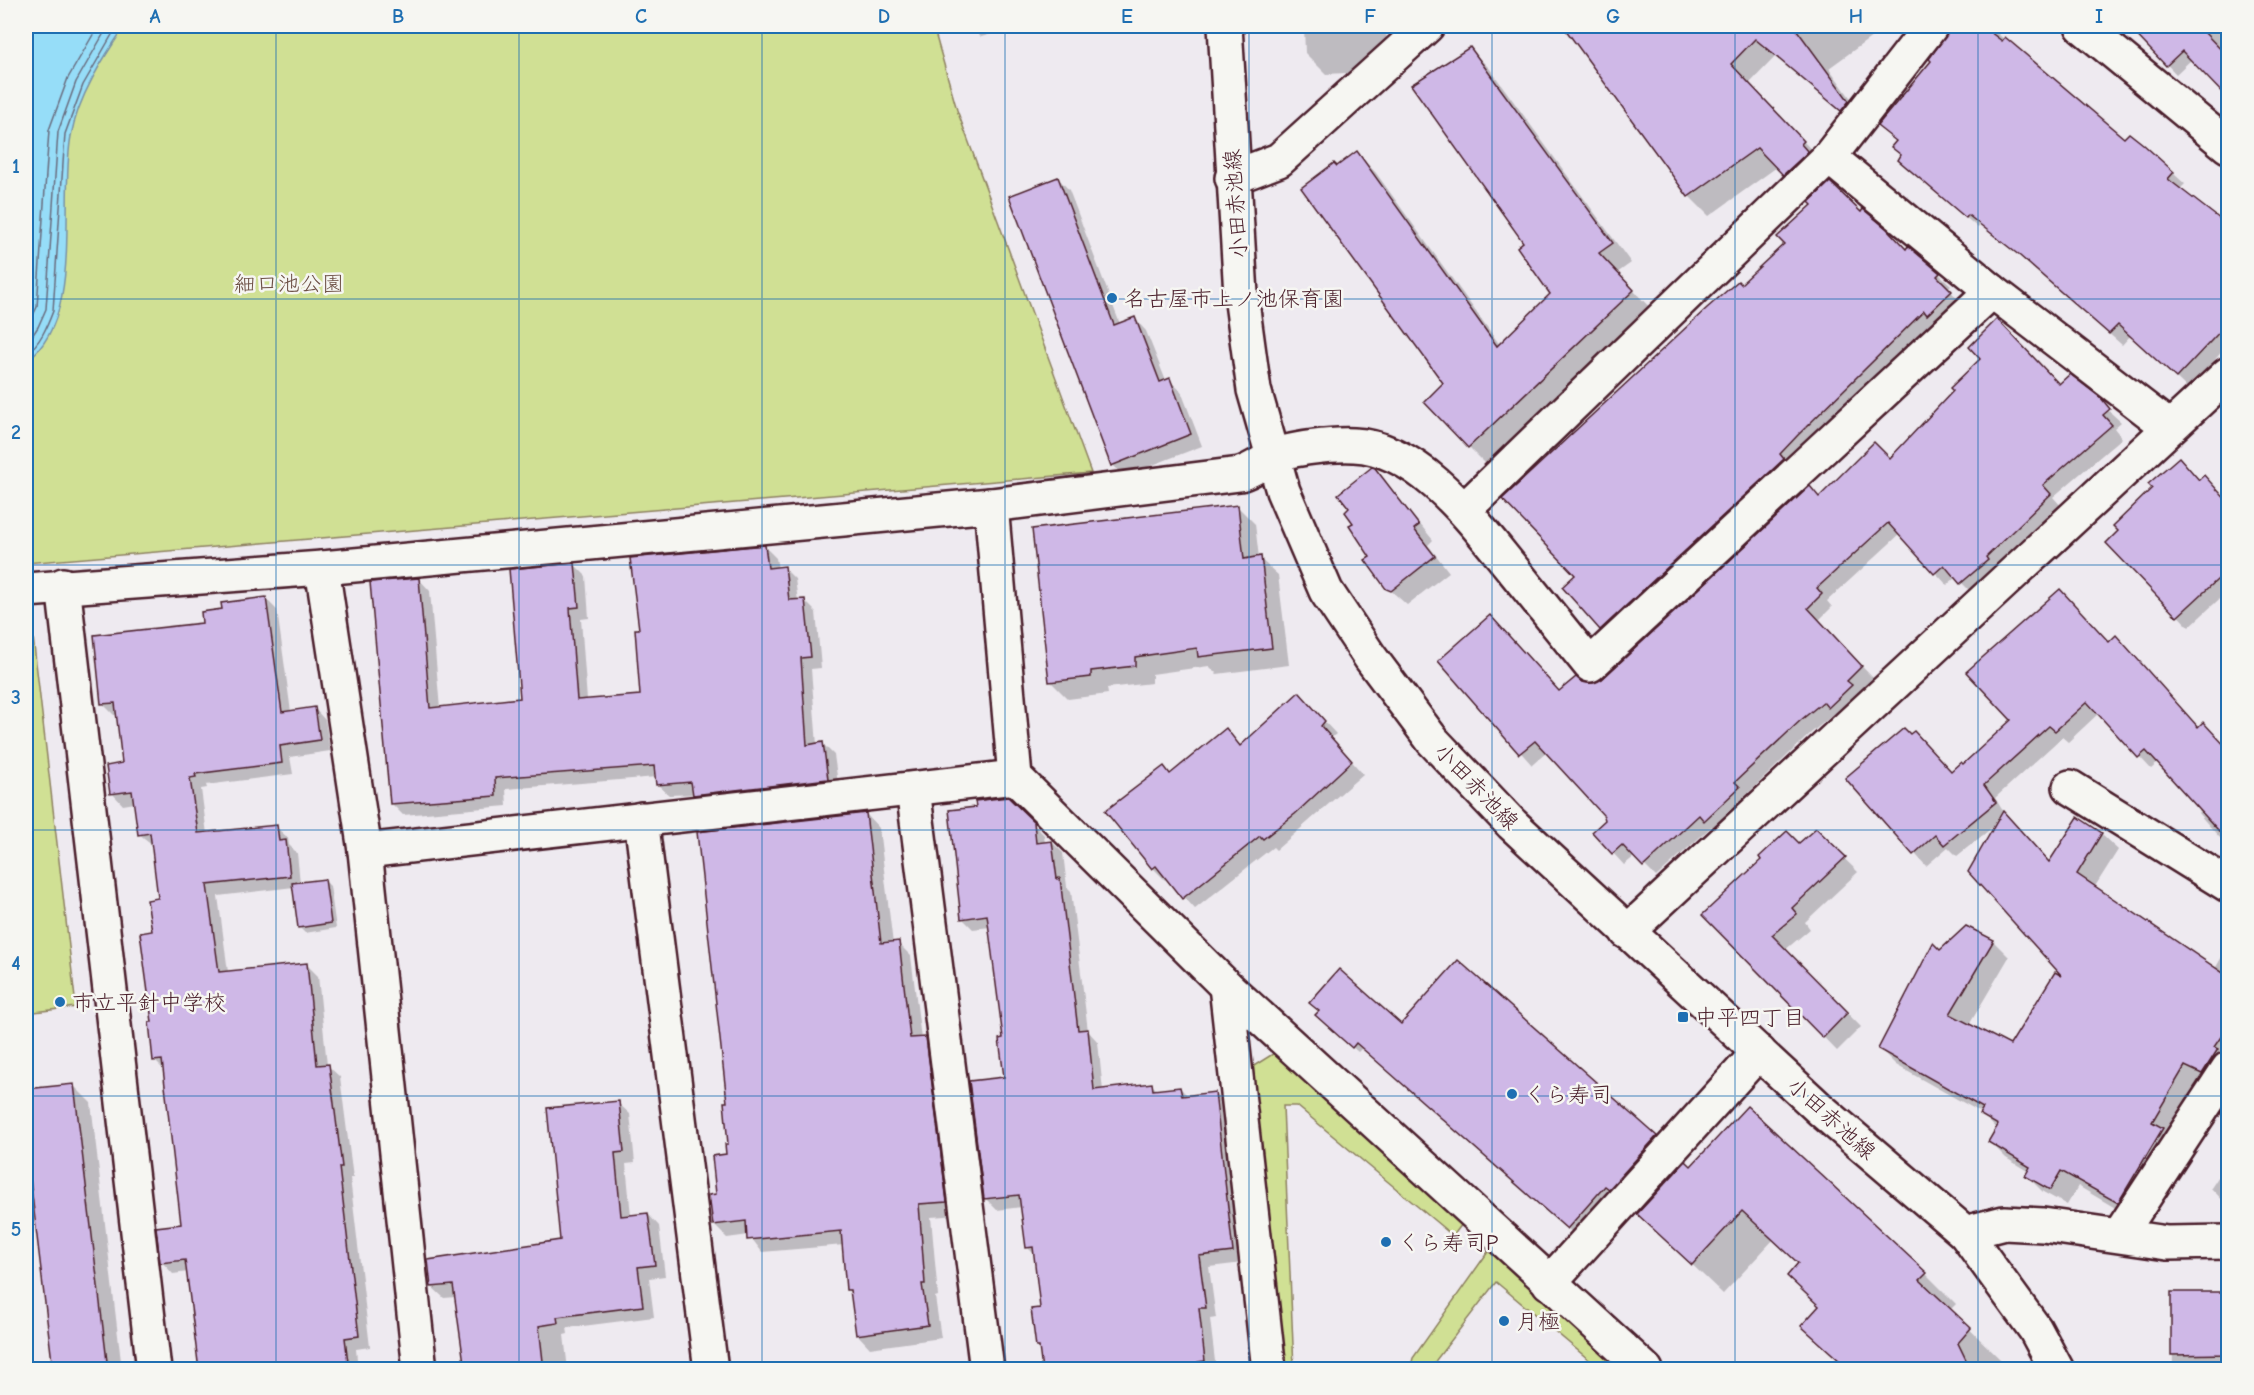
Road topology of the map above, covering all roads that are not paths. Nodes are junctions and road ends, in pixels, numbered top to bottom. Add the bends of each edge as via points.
1 (1225, 26) edge
2 (1427, 26) edge
3 (1931, 26) edge
4 (2082, 26) edge
5 (2229, 147) edge
6 (1829, 157) junction
7 (1232, 178) junction
8 (1992, 291) junction
9 (2229, 374) edge
10 (2169, 427) junction
11 (1274, 457) junction
12 (991, 505) junction
13 (1464, 510) junction
14 (322, 568) junction
15 (63, 585) junction
16 (26, 590) edge
17 (1015, 777) junction
18 (2070, 787) dead end
19 (913, 789) junction
20 (641, 819) junction
21 (365, 851) junction
22 (2229, 885) edge
23 (1627, 932) junction
24 (1226, 986) junction
25 (1759, 1052) junction
26 (2229, 1069) edge
27 (1965, 1233) junction
28 (2120, 1234) junction
29 (2229, 1242) edge
30 (1549, 1283) junction
31 (154, 1370) edge
32 (420, 1370) edge
33 (711, 1370) edge
34 (987, 1370) edge
35 (1269, 1370) edge
36 (1646, 1370) edge
37 (2057, 1370) edge

1 - 7 street, 小田赤池線
2 - 7 street via 1279,160
3 - 6 street
4 - 5 street
6 - 8 street
6 - 13 street
7 - 11 street, 小田赤池線 via 1241,295 1254,390
8 - 10 street
8 - 13 street via 1590,665
9 - 10 street
10 - 23 street
11 - 12 street via 1240,474
11 - 13 street via 1307,449 1355,445 1395,456 1426,475
11 - 23 street, 小田赤池線 via 1283,491 1326,591 1377,666 1433,741 1512,824
12 - 14 street
12 - 17 street
14 - 15 street
14 - 21 street
15 - 16 street
15 - 31 street
17 - 19 street
17 - 24 street
18 - 22 street
19 - 20 street
19 - 34 street
20 - 21 street
20 - 33 street
21 - 32 street
23 - 25 street, 小田赤池線
24 - 30 street
24 - 35 street
25 - 27 street, 小田赤池線
25 - 30 street
26 - 28 street
27 - 28 street via 2004,1223
27 - 37 street, 小田赤池線 via 2035,1329
28 - 29 street via 2167,1243
30 - 36 street

